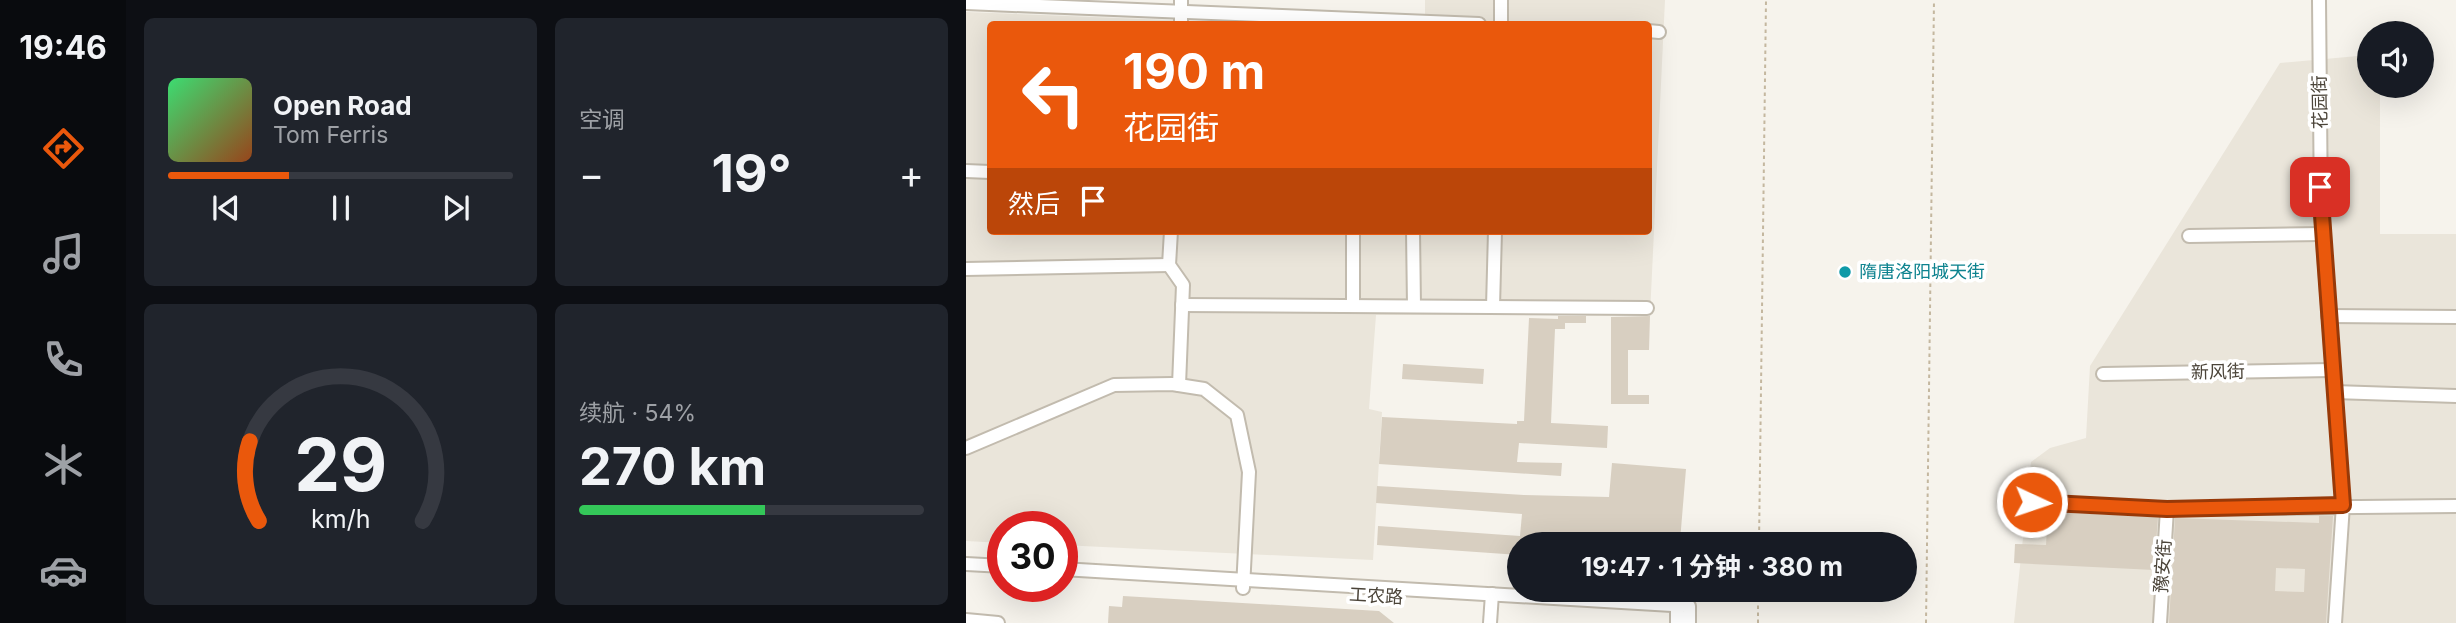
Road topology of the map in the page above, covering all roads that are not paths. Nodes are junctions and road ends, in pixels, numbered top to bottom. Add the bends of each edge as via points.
1 (1502, 0) edge
2 (2319, 0) edge
3 (966, 3) edge
4 (1181, 12) edge
5 (1327, 21) edge
6 (1501, 21) edge
7 (966, 171) edge
8 (987, 172) edge
9 (2322, 234) junction
10 (1171, 235) edge
11 (1353, 235) edge
12 (1413, 235) edge
13 (1495, 235) edge
14 (2189, 236) dead end
15 (1169, 265) junction
16 (966, 269) edge
17 (1182, 305) junction
18 (1353, 306) junction
19 (1414, 306) junction
20 (1493, 307) junction
21 (1647, 307) dead end
22 (2328, 316) junction
23 (2456, 317) edge
24 (2333, 370) junction
25 (2103, 374) dead end
26 (1180, 385) junction
27 (2334, 392) junction
28 (2456, 396) edge
29 (966, 447) edge
30 (2032, 502) dead end
31 (2343, 505) junction
32 (2456, 506) edge
33 (2167, 509) junction
34 (966, 564) edge
35 (987, 565) edge
36 (1078, 570) edge
37 (966, 572) edge
38 (987, 573) edge
39 (1078, 579) edge
40 (1243, 584) junction
41 (1492, 598) junction
42 (1683, 614) edge
43 (966, 620) edge
44 (980, 622) edge
45 (998, 623) edge
46 (1490, 623) edge
47 (2160, 623) edge
48 (2335, 623) edge

1 - 6 street
2 - 9 street, 花园街
3 - 4 street
4 - 5 street
7 - 8 street
9 - 14 street
9 - 22 street, 花园街
10 - 15 street
11 - 18 street
12 - 19 street
13 - 20 street
15 - 16 street
15 - 17 street via 1183,285
17 - 18 street
17 - 26 street
18 - 19 street
19 - 20 street
20 - 21 street
22 - 23 street
22 - 24 street, 花园街
24 - 25 street, 新风街
24 - 27 street, 花园街
26 - 29 street via 1114,385
26 - 40 street via 1204,390 1237,415 1249,471
27 - 28 street
27 - 31 street, 花园街
30 - 33 street
31 - 32 street
31 - 33 street
31 - 48 street, 花园街
33 - 47 street, 豫安街
34 - 35 street
36 - 40 street, 工农路
37 - 38 street
39 - 40 street, 工农路
40 - 41 street, 工农路
41 - 42 street, 工农路
41 - 46 street
43 - 44 street
44 - 45 street

